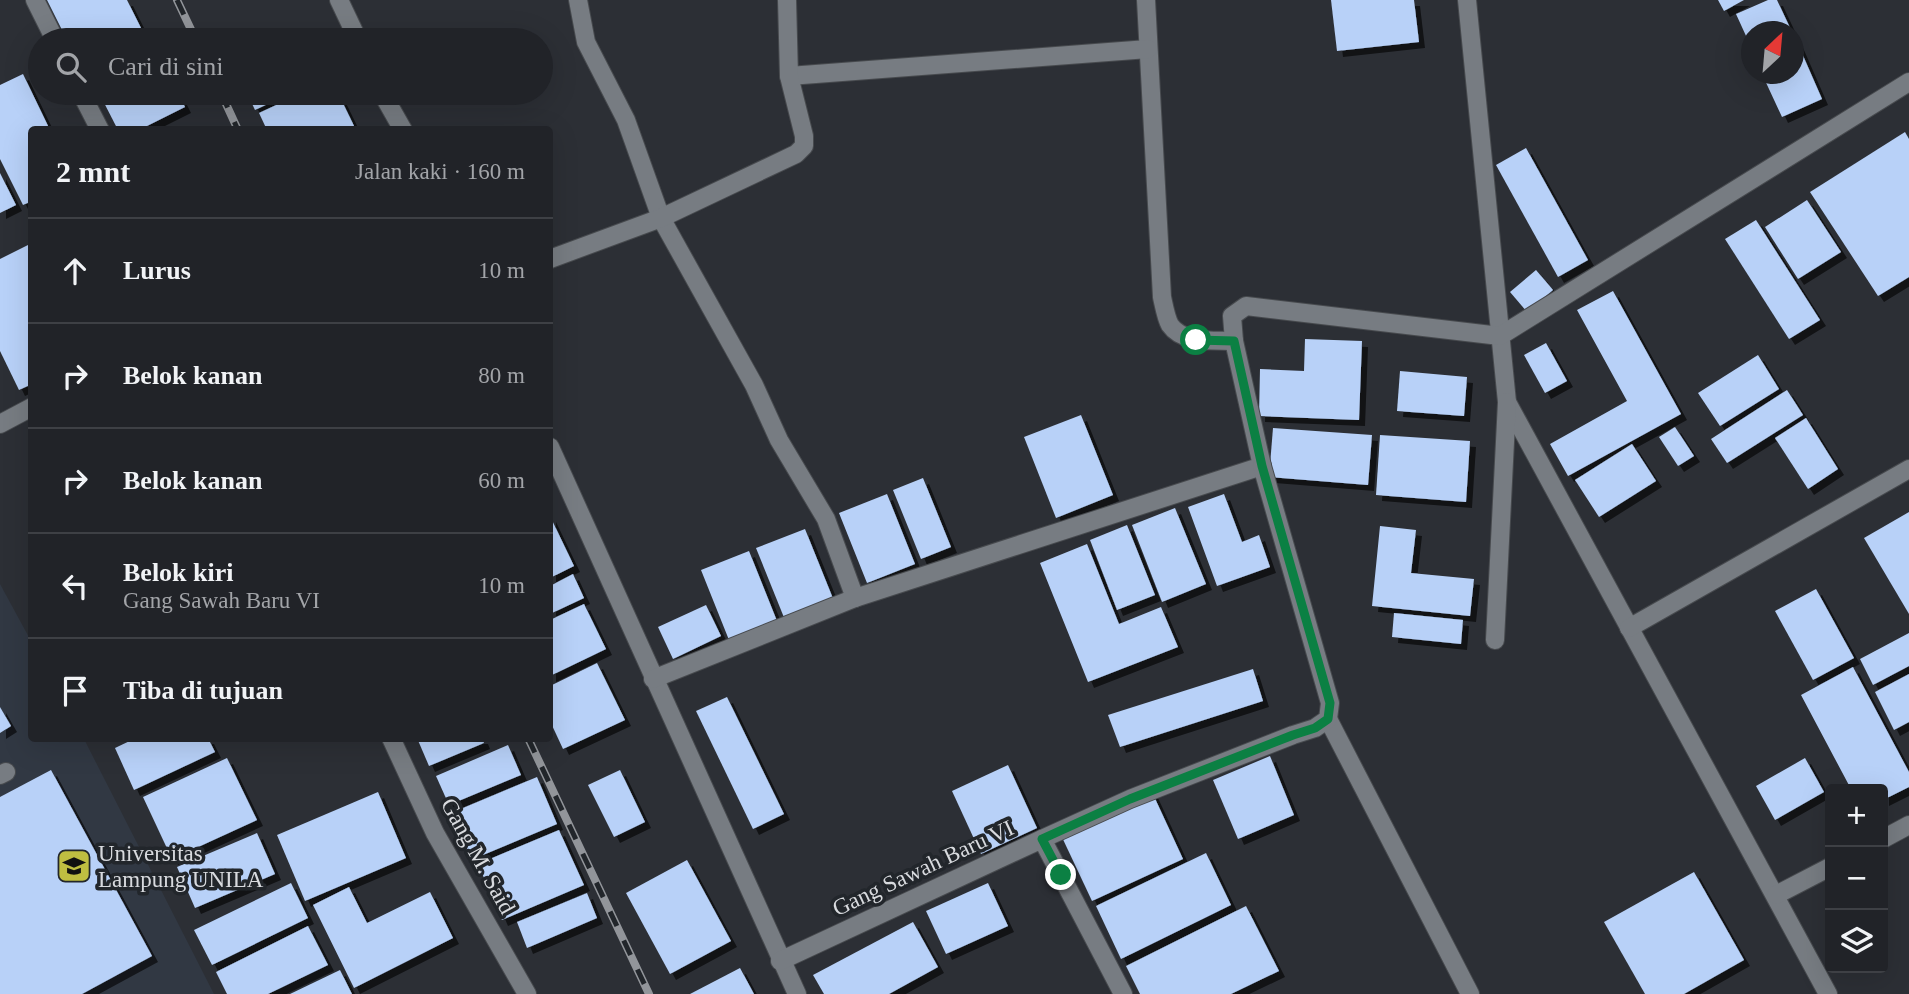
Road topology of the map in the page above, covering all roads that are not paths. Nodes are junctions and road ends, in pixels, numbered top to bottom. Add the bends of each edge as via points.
1 (35, 0) edge
2 (339, 0) edge
3 (578, 0) edge
4 (787, 0) edge
5 (1146, 0) edge
6 (1467, 0) edge
7 (49, 28) edge
8 (352, 28) edge
9 (1148, 49) junction
10 (789, 76) junction
11 (1909, 82) edge
12 (87, 105) edge
13 (388, 105) edge
14 (98, 126) edge
15 (400, 126) edge
16 (661, 218) junction
17 (553, 258) edge
18 (1500, 336) junction
19 (1234, 341) junction
20 (1507, 402) junction
21 (28, 409) edge
22 (0, 424) edge
23 (553, 454) edge
24 (1262, 466) junction
25 (1909, 469) edge
26 (855, 598) junction
27 (1629, 628) junction
28 (1495, 640) dead end
29 (653, 680) junction
30 (1328, 719) junction
31 (393, 742) edge
32 (1909, 825) edge
33 (1888, 836) edge
34 (1042, 839) junction
35 (1825, 870) edge
36 (1776, 895) junction
37 (780, 961) junction
38 (527, 994) edge
39 (797, 994) edge
40 (1123, 994) edge
41 (1470, 994) edge
42 (1828, 994) edge

1 - 7 street
2 - 8 street
3 - 16 street via 586,43 626,120
4 - 10 street
5 - 9 street
6 - 18 street
9 - 10 street
9 - 19 street via 1162,298 1169,324 1179,334 1196,340
10 - 16 street via 804,146 796,154
11 - 18 street
12 - 14 street
13 - 15 street
16 - 17 street
16 - 26 street via 826,519
18 - 19 street via 1246,306 1232,316
18 - 20 street
19 - 24 street
20 - 27 street
20 - 28 street
21 - 22 street
23 - 29 street
24 - 26 street
24 - 30 street via 1328,695
25 - 27 street
26 - 29 street
27 - 36 street
29 - 37 street
30 - 34 street
30 - 41 street
31 - 38 street, Gang M. Said via 435,833
32 - 33 street
34 - 37 street, Gang Sawah Baru VI
34 - 40 street, Gang Sawah Baru VI
35 - 36 street
36 - 42 street
37 - 39 street

